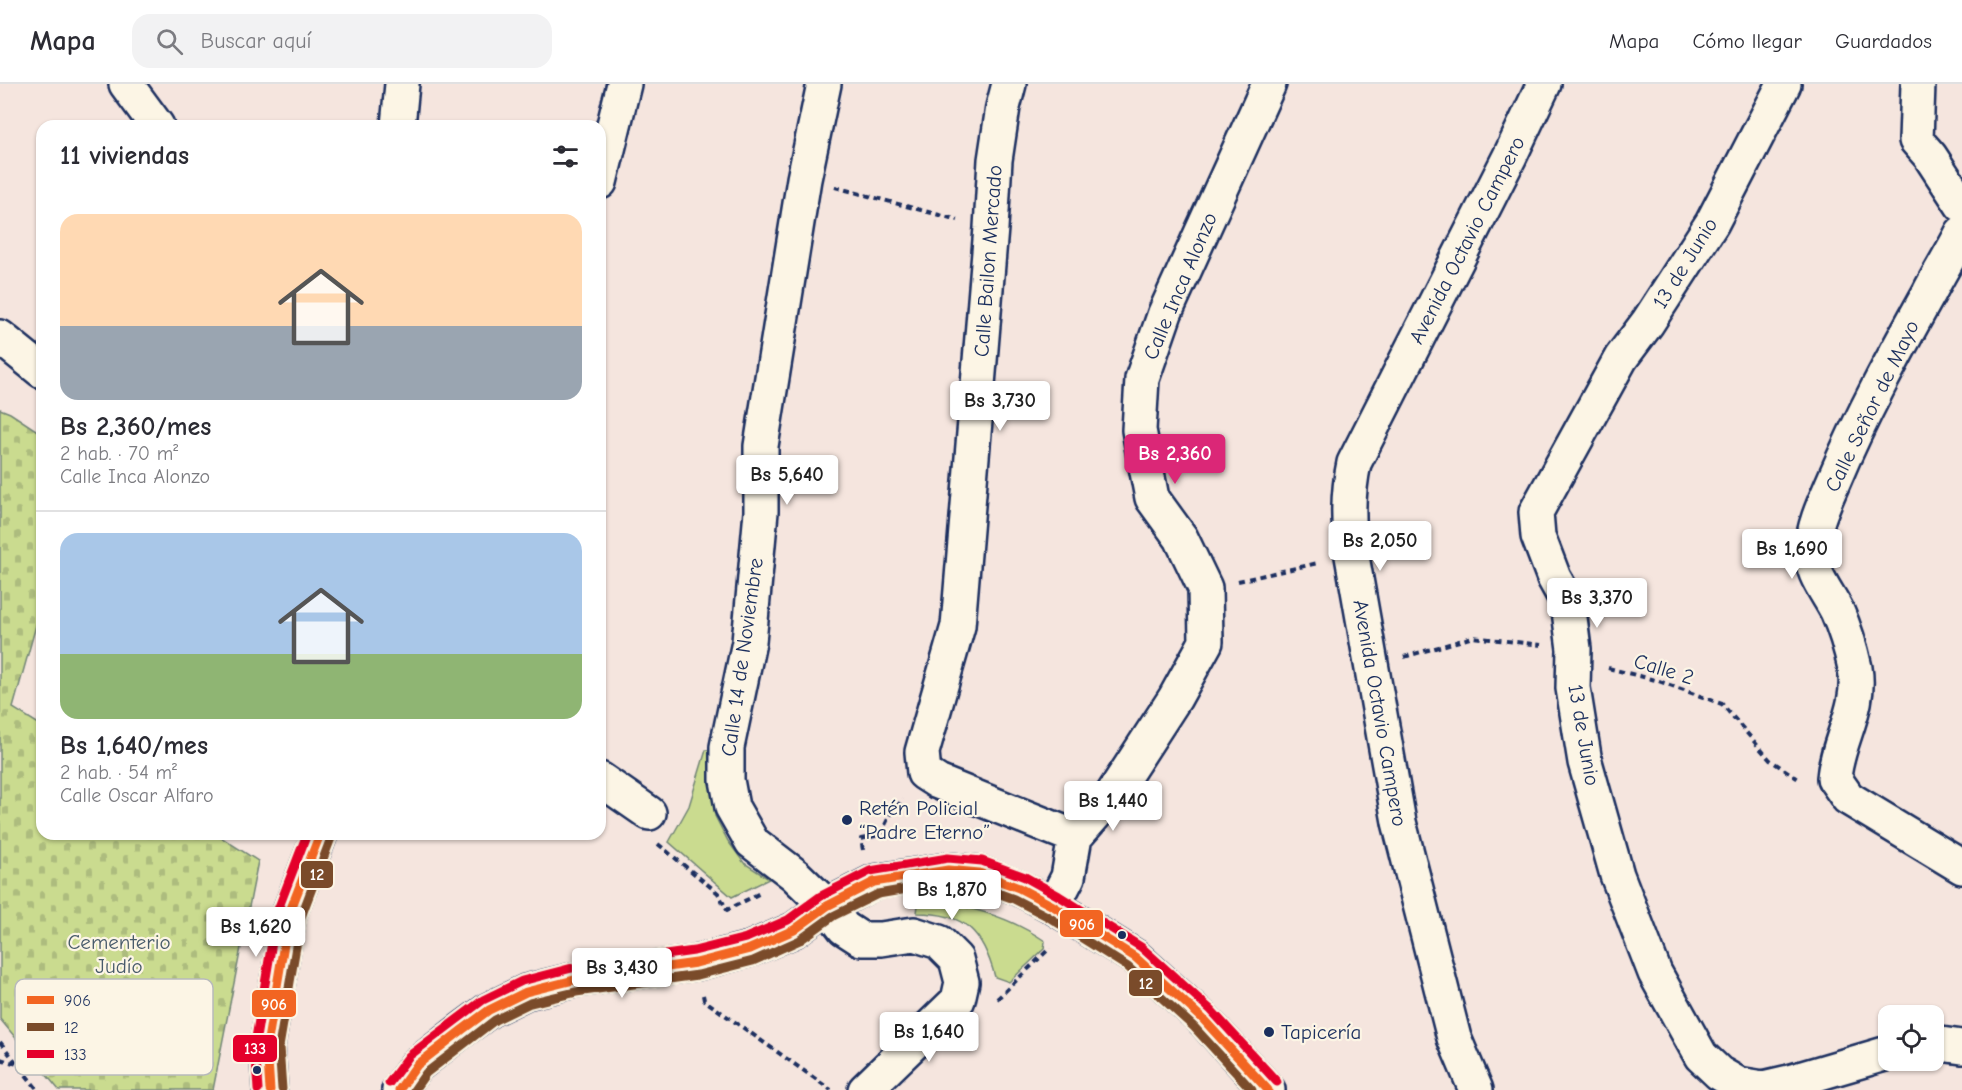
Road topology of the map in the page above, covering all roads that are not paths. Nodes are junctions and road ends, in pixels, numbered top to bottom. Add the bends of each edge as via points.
1 (126, 84) edge
2 (158, 84) edge
3 (402, 84) edge
4 (624, 84) edge
5 (824, 84) edge
6 (1009, 84) edge
7 (1269, 84) edge
8 (1544, 84) edge
9 (1784, 84) edge
10 (1918, 84) edge
11 (153, 120) edge
12 (154, 120) edge
13 (399, 120) edge
14 (606, 158) edge
15 (1962, 205) edge
16 (1962, 233) edge
17 (0, 337) edge
18 (36, 366) edge
19 (606, 784) edge
20 (651, 826) road end
21 (1075, 837) junction
22 (318, 840) edge
23 (1962, 867) edge
24 (828, 906) junction
25 (1053, 906) junction
26 (1944, 1044) edge
27 (1962, 1047) edge
28 (1878, 1056) edge
29 (1257, 1086) edge
30 (270, 1090) edge
31 (399, 1090) edge
32 (865, 1090) edge
33 (1476, 1090) edge

1 - 11 street
2 - 12 street
3 - 13 street
4 - 14 street
5 - 24 street, Calle 14 de Noviembre via 804,179 761,446 761,512 749,642 727,747 726,780 732,807 752,842
6 - 21 street, Calle Bailon Mercado via 994,160 958,626 922,752 924,773 938,782
7 - 21 street, Calle Inca Alonzo via 1165,313 1142,380 1138,430 1152,498 1181,538 1205,588 1206,642 1112,795
8 - 33 street, Avenida Octavio Campero via 1354,463 1349,487 1352,556 1399,822 1454,1038
9 - 28 street, 13 de Junio via 1712,223 1620,358 1536,512 1538,536 1568,603 1574,649 1573,688 1585,762 1617,875 1655,973 1701,1056 1738,1084 1763,1088
10 - 15 street via 1916,140
16 - 23 street, Calle Señor de Mayo via 1846,451 1824,504 1812,549 1813,565 1837,611 1855,670 1857,697 1835,762 1834,778 1848,798
17 - 18 street
19 - 20 street
21 - 25 street via 1068,877
22 - 30 street via 289,914 267,1046
24 - 25 street via 874,882 948,870 979,873
24 - 31 street via 794,930 750,949 696,963 574,980 526,992 489,1010 453,1037 417,1065
24 - 32 street, Calle 14 de Noviembre via 844,928 861,939 914,934 939,942 956,959 962,982 958,1000
25 - 29 street via 1135,957 1202,1018
26 - 27 street

